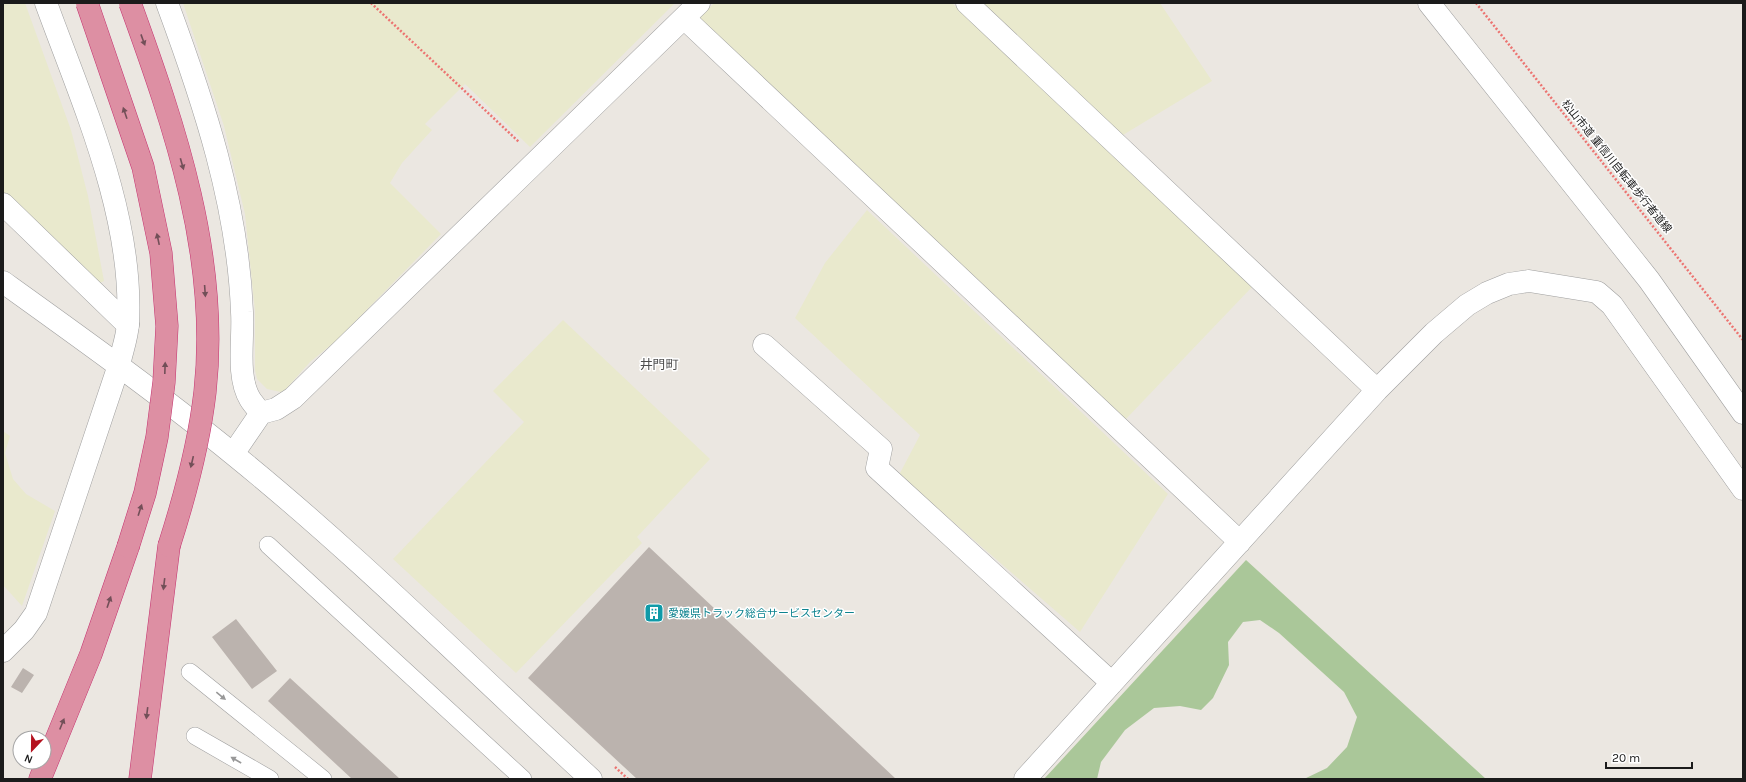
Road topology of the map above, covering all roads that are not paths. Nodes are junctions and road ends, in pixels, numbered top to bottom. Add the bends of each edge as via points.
1 (46, 3) edge
2 (87, 3) edge
3 (130, 3) edge
4 (167, 3) edge
5 (967, 3) edge
6 (1429, 3) edge
7 (691, 10) edge
8 (3, 204) edge
9 (3, 282) edge
10 (128, 324) junction
11 (764, 345) dead end
12 (119, 365) junction
13 (1377, 390) junction
14 (261, 413) junction
15 (1743, 413) edge
16 (233, 454) junction
17 (1743, 489) edge
18 (1240, 542) junction
19 (268, 545) dead end
20 (3, 651) edge
21 (190, 672) dead end
22 (1112, 683) junction
23 (195, 736) dead end
24 (587, 778) edge
25 (40, 779) edge
26 (140, 779) edge
27 (270, 779) edge
28 (323, 779) edge
29 (523, 779) edge
30 (1025, 779) edge

1 - 10 street via 96,143 114,202 125,262
25 -> 2 highway, bridge via 91,654 145,493 157,437 164,382 167,326 161,253 143,166
3 -> 26 highway, bridge via 160,87 192,198 203,267 208,335 205,392 196,446 169,546
4 - 14 street via 195,78 221,170 230,210 241,289 243,379 249,398
5 - 13 street
6 - 15 street via 1649,280
7 - 14 street via 293,398 276,409
7 - 18 street
8 - 10 street
9 - 12 street
10 - 12 street
11 - 22 street via 881,449 877,468
12 - 16 street
12 - 20 street via 36,613 24,630
13 - 17 street via 1434,332 1467,305 1487,293 1509,284 1529,281 1597,292 1612,305
13 - 18 street
14 - 16 street
16 - 24 street via 365,568
18 - 22 street
19 - 29 lane
21 -> 28 lane
22 - 30 street
27 -> 23 lane

